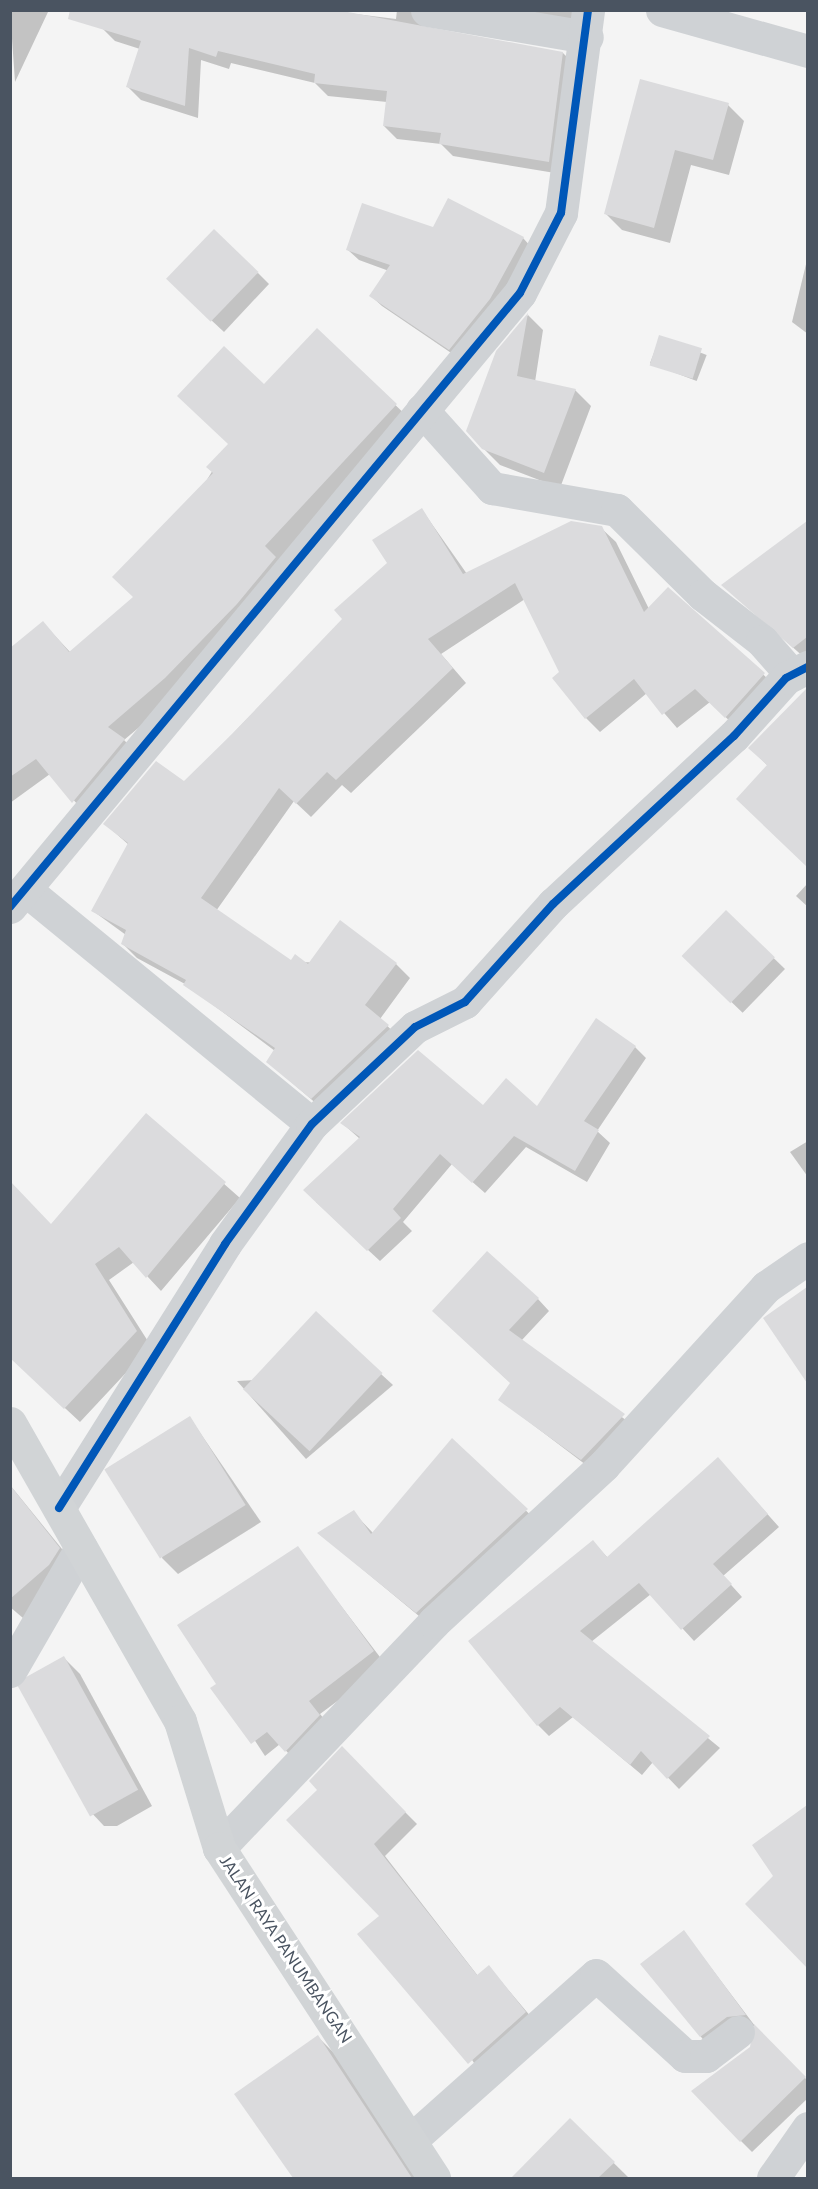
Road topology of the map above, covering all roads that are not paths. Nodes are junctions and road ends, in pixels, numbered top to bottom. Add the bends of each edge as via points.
1 (427, 10) edge
2 (662, 10) edge
3 (587, 24) edge
4 (807, 51) edge
5 (422, 410) junction
6 (800, 671) edge
7 (19, 899) edge
8 (312, 1124) junction
9 (807, 1258) edge
10 (10, 1424) edge
11 (59, 1508) junction
12 (81, 1548) junction
13 (10, 1671) edge
14 (219, 1848) junction
15 (738, 2032) dead end
16 (807, 2128) edge
17 (412, 2139) junction
18 (434, 2178) edge
19 (773, 2178) edge

1 - 3 street
2 - 4 street
3 - 5 street via 561,213 520,293
5 - 6 street via 492,488 617,510 703,595
5 - 7 street
6 - 8 street via 553,904 465,1002 415,1027
7 - 8 street
8 - 11 street via 225,1244
9 - 14 street via 766,1287 604,1465 434,1622
10 - 11 main road, JALAN RAYA PANUMBANGAN
11 - 12 main road, JALAN RAYA PANUMBANGAN
12 - 13 street
12 - 14 main road, JALAN RAYA PANUMBANGAN via 180,1721
14 - 17 main road, JALAN RAYA PANUMBANGAN
15 - 17 street via 706,2056 685,2056 596,1975
16 - 19 street
17 - 18 main road, JALAN RAYA PANUMBANGAN

